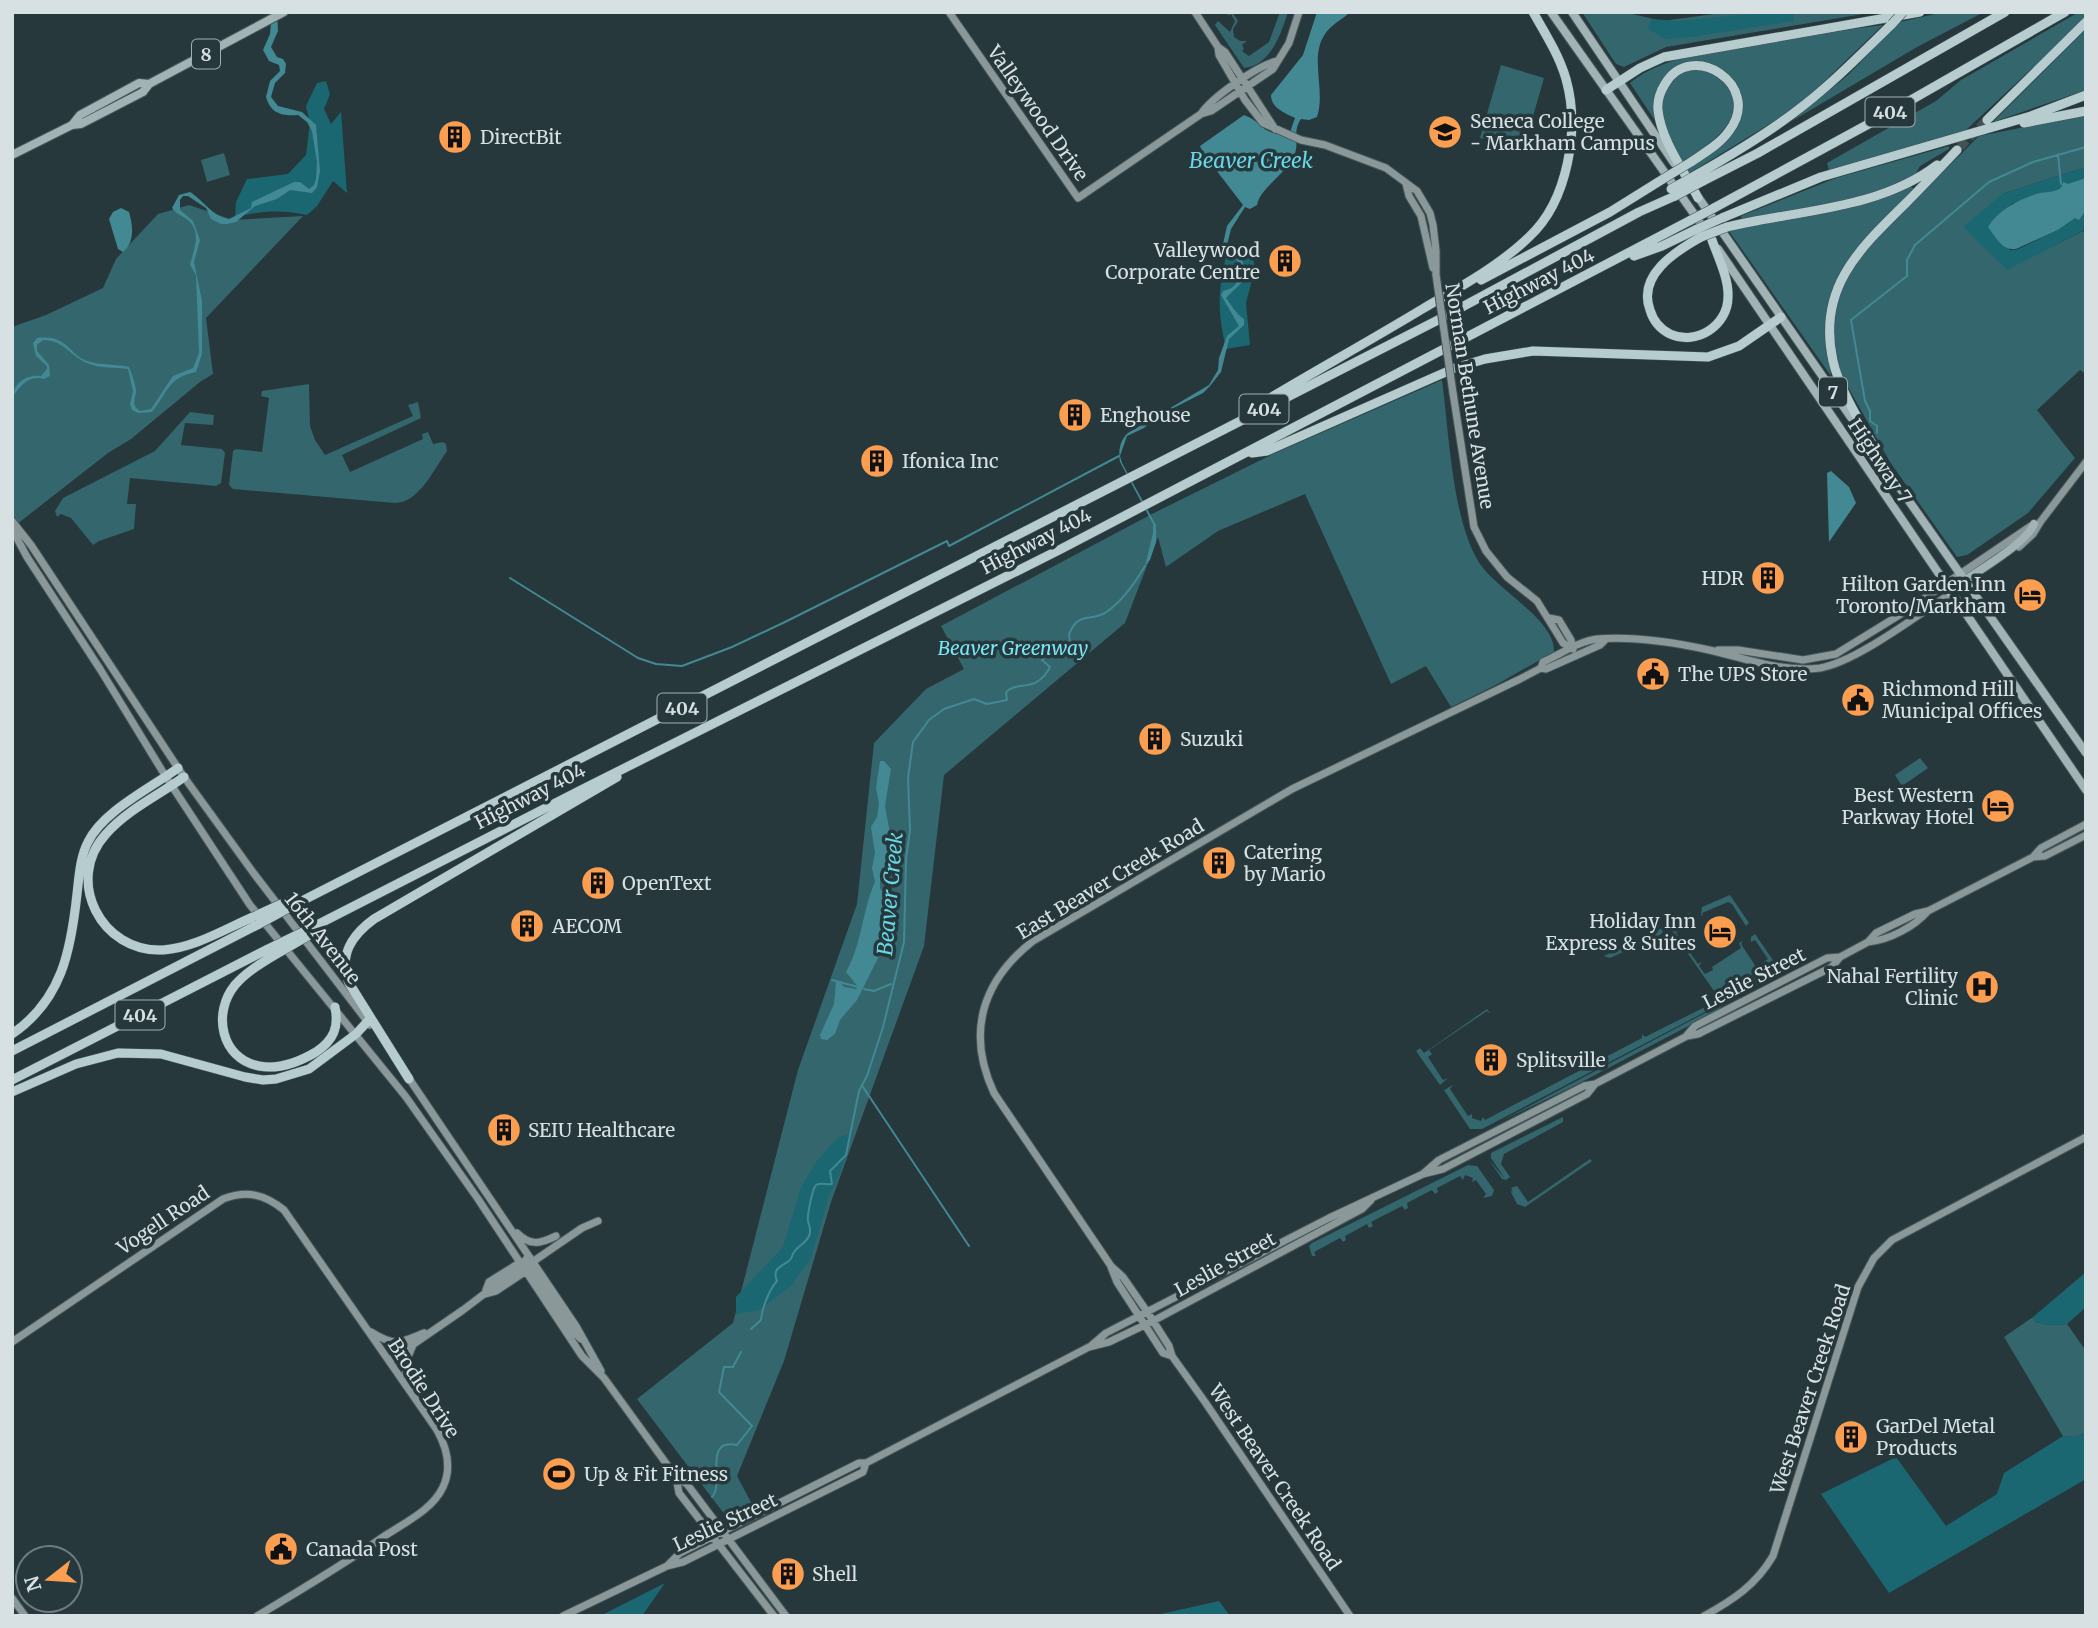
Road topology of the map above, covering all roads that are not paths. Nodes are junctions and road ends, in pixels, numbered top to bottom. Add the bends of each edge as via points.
1 (949, 12) edge
2 (1195, 12) edge
3 (1299, 12) edge
4 (1533, 12) edge
5 (1551, 12) edge
6 (1572, 12) edge
7 (1903, 12) edge
8 (1920, 12) edge
9 (2005, 12) edge
10 (2065, 12) edge
11 (282, 13) edge
12 (2086, 22) edge
13 (1619, 82) junction
14 (1242, 86) junction
15 (1606, 90) junction
16 (2086, 95) edge
17 (2086, 111) edge
18 (1987, 120) tunnel mouth
19 (1944, 141) junction
20 (12, 155) edge
21 (1701, 178) junction
22 (1698, 198) junction
23 (1725, 222) junction
24 (1699, 233) junction
25 (1712, 240) junction
26 (1606, 266) junction
27 (1413, 315) junction
28 (1781, 317) junction
29 (1769, 326) junction
30 (1192, 446) junction
31 (1243, 454) junction
32 (2086, 462) edge
33 (1885, 467) junction
34 (12, 521) edge
35 (2037, 523) joint
36 (12, 529) edge
37 (1964, 579) junction
38 (1944, 585) junction
39 (1951, 594) junction
40 (1605, 640) junction
41 (1573, 649) junction
42 (1771, 660) junction
43 (1541, 668) junction
44 (663, 749) junction
45 (2086, 753) edge
46 (178, 768) junction
47 (166, 777) junction
48 (184, 777) junction
49 (172, 786) junction
50 (2086, 790) edge
51 (2086, 824) edge
52 (2086, 835) edge
53 (2033, 857) junction
54 (256, 921) junction
55 (271, 953) junction
56 (335, 1007) junction
57 (368, 1021) junction
58 (12, 1034) edge
59 (356, 1034) junction
60 (12, 1051) edge
61 (409, 1079) junction
62 (12, 1080) edge
63 (12, 1092) edge
64 (2086, 1136) edge
65 (1371, 1200) junction
66 (502, 1218) junction
67 (598, 1221) dead end
68 (556, 1236) dead end
69 (526, 1265) junction
70 (484, 1294) junction
71 (1143, 1314) junction
72 (1153, 1321) junction
73 (1145, 1324) junction
74 (438, 1327) junction
75 (369, 1331) junction
76 (12, 1342) edge
77 (413, 1344) junction
78 (1089, 1347) junction
79 (1172, 1356) junction
80 (389, 1361) junction
81 (604, 1378) junction
82 (407, 1388) junction
83 (866, 1463) junction
84 (676, 1477) junction
85 (723, 1531) junction
86 (714, 1536) junction
87 (729, 1539) junction
88 (719, 1544) junction
89 (667, 1566) junction
90 (12, 1598) edge
91 (25, 1616) edge
92 (257, 1616) edge
93 (563, 1616) edge
94 (774, 1616) edge
95 (786, 1616) edge
96 (1350, 1616) edge
97 (1704, 1616) edge

1 - 14 street, Valleywood Drive via 1078,198 1201,114 1206,105
2 - 14 street, Norman Bethune Avenue via 1217,47 1225,51
3 - 14 street via 1289,43 1277,61 1267,63
4 - 27 highway via 1556,55 1570,97 1570,152 1562,180 1531,236 1506,257
5 - 15 main road, Highway 7 / 7
6 - 13 main road, Highway 7 / 7
7 - 21 highway, bridge via 1795,113
8 - 13 highway via 1664,57
9 - 21 highway, 404 via 1758,153
10 - 26 highway, Highway 404 / 404, bridge
11 - 20 main road, 8 via 149,84 143,92
12 - 18 highway
13 - 15 highway
13 - 22 main road, Highway 7 / 7
14 - 41 street, Norman Bethune Avenue, bridge via 1263,123 1386,168 1417,191 1430,213 1474,527 1507,577 1533,597 1563,643
15 - 25 main road, Highway 7 / 7
16 - 19 highway
17 - 19 highway
19 - 23 highway via 1821,177
21 - 30 highway, Highway 404 / 404, bridge
22 - 27 highway, bridge via 1670,145 1658,106 1667,80 1687,67 1702,66 1715,69 1732,84 1738,102 1737,117 1723,138 1691,162 1663,180 1610,212
22 - 28 main road, Highway 7 / 7
23 - 24 highway, bridge
23 - 33 highway via 1874,197 1907,185 1959,148 1866,242 1849,264 1831,308 1828,329 1833,362
24 - 25 highway via 1664,262 1648,290 1652,316 1670,334 1699,335 1711,330 1726,311 1728,288
24 - 26 highway
25 - 29 main road, Highway 7 / 7
26 - 31 highway, Highway 404 / 404
27 - 30 highway
28 - 29 highway
28 - 33 main road, Highway 7 / 7
29 - 31 highway via 1739,346 1708,357 1533,351 1485,359 1267,451
29 - 38 main road, Highway 7 / 7
30 - 54 highway, Highway 404 / 404, bridge via 511,796
31 - 44 highway, Highway 404 / 404
32 - 35 street
33 - 37 main road, Highway 7 / 7
34 - 46 street, 16th Avenue
35 - 37 main road via 2020,541
36 - 47 street, 16th Avenue
37 - 38 street, East Beaver Creek Road
37 - 39 main road
37 - 45 main road, Highway 7 / 7
38 - 39 main road, Highway 7 / 7
38 - 42 street, East Beaver Creek Road via 1836,654 1810,660
39 - 42 street, East Beaver Creek Road via 1838,663 1806,669
39 - 50 main road, Highway 7 / 7
40 - 41 street, East Beaver Creek Road
40 - 42 street, East Beaver Creek Road via 1642,639 1738,650
40 - 43 street, East Beaver Creek Road
41 - 43 street, East Beaver Creek Road via 1543,662
43 - 71 street, East Beaver Creek Road via 1292,789 1033,941 1002,971 989,994 980,1028 985,1072 994,1093 1111,1266 1117,1282
44 - 55 highway, Highway 404 / 404, bridge
44 - 61 highway via 374,919 351,940 345,974
46 - 47 highway
46 - 48 street, 16th Avenue
47 - 49 street, 16th Avenue
47 - 58 highway via 116,811 87,842 64,966 51,996
48 - 49 highway
48 - 57 street, 16th Avenue
49 - 54 highway via 121,820 95,850 89,862 88,888 102,923 126,943 164,950
49 - 56 street, 16th Avenue via 250,905
51 - 53 street, Leslie Street
52 - 53 street, Leslie Street via 2045,856
53 - 65 street, Leslie Street via 1880,941 1827,958
54 - 60 highway, 404
55 - 56 highway via 233,987 222,1007 225,1040 235,1053 259,1066 298,1061 328,1042 338,1021
55 - 62 highway, 404
56 - 59 street, 16th Avenue
57 - 59 highway
57 - 61 street, 16th Avenue
59 - 63 highway via 309,1069 276,1079 245,1077 161,1054 118,1053 76,1064
59 - 69 street, 16th Avenue
61 - 66 street, 16th Avenue
64 - 97 street, West Beaver Creek Road via 1909,1230 1874,1258 1858,1287 1773,1556 1763,1574 1743,1593
65 - 71 street, Leslie Street
65 - 72 street, Leslie Street via 1362,1209
66 - 68 street via 531,1243
66 - 69 street, 16th Avenue
67 - 69 street
69 - 70 street via 496,1292
69 - 70 street via 489,1282
69 - 81 street, 16th Avenue via 588,1345
69 - 81 street, 16th Avenue via 582,1356
70 - 74 street
71 - 72 street, East Beaver Creek Road
71 - 73 street, West Beaver Creek Road
71 - 78 street, Leslie Street
72 - 73 street, Leslie Street
72 - 79 street, West Beaver Creek Road
73 - 78 street, Leslie Street
73 - 79 street, West Beaver Creek Road via 1163,1353
74 - 75 street via 395,1343
74 - 77 street
75 - 76 street, Vogell Road via 284,1210 260,1195 240,1194 212,1205
75 - 80 street, Brodie Drive
77 - 80 street
77 - 82 street via 405,1364
78 - 83 street, Leslie Street
79 - 96 street, West Beaver Creek Road
80 - 82 street, Brodie Drive
81 - 84 street, 16th Avenue
82 - 92 street, Brodie Drive via 446,1451 448,1469 442,1490 401,1526
83 - 85 street, Leslie Street
83 - 87 street, Leslie Street via 863,1472
84 - 85 street, 16th Avenue via 687,1483
84 - 86 street, 16th Avenue via 679,1493
85 - 86 street, Leslie Street
85 - 87 street, 16th Avenue
86 - 88 street, 16th Avenue
86 - 89 street, Leslie Street via 680,1553
87 - 88 street, Leslie Street
87 - 95 street, 16th Avenue
88 - 89 street, Leslie Street
88 - 94 street, 16th Avenue
89 - 93 street, Leslie Street
90 - 91 street

